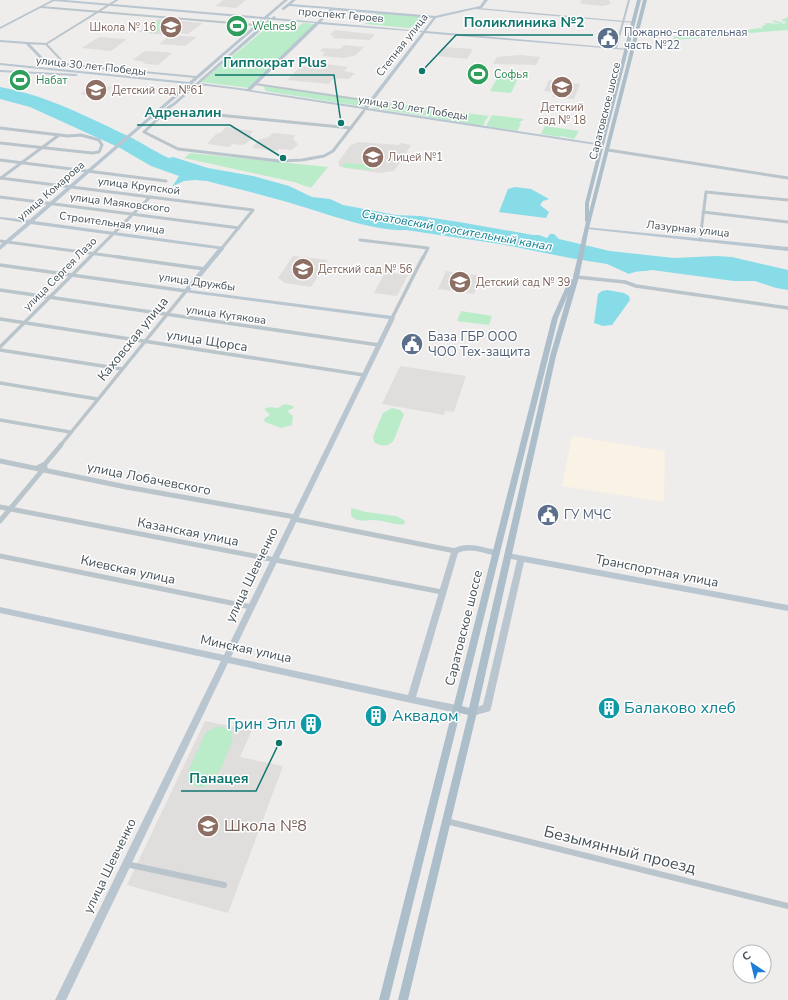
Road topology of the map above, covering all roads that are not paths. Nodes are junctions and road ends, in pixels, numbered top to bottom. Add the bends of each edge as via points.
1 (54, 0) edge
2 (117, 0) edge
3 (286, 0) edge
4 (294, 0) edge
5 (486, 0) edge
6 (629, 0) edge
7 (639, 0) edge
8 (645, 0) edge
9 (109, 5) junction
10 (288, 5) junction
11 (41, 7) junction
12 (333, 8) junction
13 (482, 8) junction
14 (275, 10) junction
15 (98, 12) junction
16 (280, 12) junction
17 (435, 17) junction
18 (266, 18) junction
19 (273, 18) junction
20 (623, 21) junction
21 (319, 22) junction
22 (634, 22) junction
23 (640, 22) junction
24 (255, 27) junction
25 (0, 28) edge
26 (261, 29) junction
27 (424, 31) junction
28 (629, 39) junction
29 (636, 40) junction
30 (0, 41) edge
31 (27, 43) junction
32 (46, 44) junction
33 (616, 48) junction
34 (627, 49) junction
35 (624, 57) junction
36 (631, 58) junction
37 (0, 65) edge
38 (209, 66) junction
39 (216, 68) junction
40 (66, 70) junction
41 (0, 71) edge
42 (202, 72) junction
43 (210, 73) junction
44 (56, 75) junction
45 (96, 75) junction
46 (196, 77) junction
47 (188, 84) junction
48 (255, 84) junction
49 (196, 85) junction
50 (248, 91) junction
51 (370, 102) junction
52 (170, 108) junction
53 (612, 108) junction
54 (618, 108) junction
55 (365, 109) junction
56 (155, 112) junction
57 (221, 112) dead end
58 (162, 113) junction
59 (218, 115) dead end
60 (152, 119) junction
61 (158, 119) junction
62 (334, 126) junction
63 (0, 128) edge
64 (351, 128) junction
65 (135, 131) junction
66 (59, 134) junction
67 (0, 143) edge
68 (602, 146) junction
69 (41, 148) junction
70 (608, 148) junction
71 (0, 160) edge
72 (22, 163) junction
73 (90, 171) junction
74 (788, 178) edge
75 (0, 179) edge
76 (166, 180) dead end
77 (71, 187) junction
78 (0, 197) edge
79 (150, 197) junction
80 (788, 200) edge
81 (52, 204) junction
82 (253, 210) joint
83 (704, 212) junction
84 (133, 214) junction
85 (589, 215) junction
86 (0, 218) edge
87 (30, 222) junction
88 (788, 222) edge
89 (239, 228) junction
90 (586, 228) junction
91 (114, 233) junction
92 (360, 240) dead end
93 (700, 240) junction
94 (0, 241) edge
95 (7, 242) junction
96 (0, 248) edge
97 (222, 248) junction
98 (788, 249) edge
99 (94, 254) junction
100 (0, 265) edge
101 (578, 265) junction
102 (205, 269) junction
103 (74, 275) junction
104 (576, 277) junction
105 (0, 290) edge
106 (186, 291) junction
107 (50, 298) junction
108 (564, 306) junction
109 (788, 308) edge
110 (166, 315) junction
111 (392, 318) junction
112 (0, 319) edge
113 (25, 323) junction
114 (145, 341) junction
115 (379, 345) junction
116 (0, 349) edge
117 (122, 369) junction
118 (364, 375) junction
119 (0, 383) edge
120 (97, 399) junction
121 (0, 420) edge
122 (70, 432) junction
123 (0, 461) edge
124 (45, 466) junction
125 (0, 507) edge
126 (10, 509) junction
127 (295, 518) junction
128 (0, 521) edge
129 (455, 551) junction
130 (496, 553) junction
131 (0, 556) edge
132 (508, 556) junction
133 (521, 558) junction
134 (274, 560) junction
135 (442, 592) junction
136 (251, 607) junction
137 (788, 608) edge
138 (0, 610) edge
139 (226, 658) junction
140 (411, 699) junction
141 (457, 709) junction
142 (473, 712) junction
143 (446, 822) junction
144 (126, 864) junction
145 (224, 885) dead end
146 (788, 906) edge
147 (60, 1000) edge
148 (384, 1000) edge
149 (403, 1000) edge

1 - 9 main road, проспект Героев
1 - 11 main road
2 - 9 street
3 - 14 main road
4 - 10 main road
5 - 13 main road
6 - 20 street
7 - 22 main road, Саратовское шоссе
8 - 23 main road, Саратовское шоссе
9 - 15 street
9 - 18 main road, проспект Героев
10 - 12 main road
10 - 16 main road
11 - 15 street
11 - 25 main road
12 - 17 main road
12 - 21 main road
13 - 17 main road, Степная улица
13 - 20 main road, Степная улица
14 - 16 main road
14 - 18 main road
15 - 24 street
15 - 32 street
16 - 19 main road
17 - 27 main road, Степная улица
18 - 19 main road, проспект Героев
18 - 24 main road
19 - 21 main road, проспект Героев
19 - 26 main road
20 - 22 main road, Степная улица
20 - 33 street
21 - 27 main road, проспект Героев
21 - 48 main road
22 - 23 main road
22 - 28 main road, Саратовское шоссе
23 - 29 main road, Саратовское шоссе
24 - 26 main road
24 - 38 main road
26 - 39 main road
27 - 33 main road, проспект Героев
27 - 51 main road, Степная улица
28 - 29 main road
28 - 34 main road, Саратовское шоссе
29 - 36 main road, Саратовское шоссе
30 - 31 main road, улица 30 лет Победы
31 - 32 street
31 - 40 main road, улица 30 лет Победы via 46,63
32 - 46 street via 69,65
33 - 34 main road, проспект Героев
34 - 35 main road, Саратовское шоссе
35 - 36 main road
35 - 53 main road, Саратовское шоссе
36 - 54 main road, Саратовское шоссе
37 - 40 main road, улица 30 лет Победы
38 - 39 main road
38 - 42 main road
39 - 43 main road
40 - 44 main road via 65,74
40 - 45 main road, улица 30 лет Победы
40 - 47 main road
41 - 44 main road, улица 30 лет Победы
42 - 43 main road
42 - 46 main road
43 - 49 main road
44 - 45 main road, улица 30 лет Победы
45 - 47 main road, улица 30 лет Победы
46 - 47 main road
47 - 49 main road, улица 30 лет Победы
47 - 56 main road
48 - 50 main road
48 - 51 street
49 - 50 main road, улица 30 лет Победы
49 - 52 main road
50 - 55 main road, улица 30 лет Победы
51 - 55 main road, Степная улица
52 - 58 main road
52 - 61 street
53 - 54 main road
53 - 68 main road, Саратовское шоссе
54 - 70 main road, Саратовское шоссе
55 - 64 street
55 - 68 main road, улица 30 лет Победы
56 - 58 main road
56 - 65 main road
57 - 62 street
58 - 60 main road
59 - 62 street
60 - 61 street
60 - 65 main road
61 - 64 street via 144,132 178,148 279,161 324,156 339,145
62 - 64 street
63 - 66 street
65 - 73 main road, улица Комарова
66 - 69 street
66 - 69 street via 81,135 99,140 102,145 99,152 92,153
67 - 69 street
68 - 70 main road, улица 30 лет Победы
68 - 85 main road, Саратовское шоссе via 587,203
69 - 72 street
70 - 74 street, улица 30 лет Победы
70 - 85 main road, Саратовское шоссе
71 - 72 street
72 - 73 street
72 - 75 street
73 - 76 street
73 - 77 main road, улица Комарова
75 - 77 street, улица Крупской
77 - 79 street, улица Крупской
77 - 81 main road, улица Комарова
78 - 81 street, улица Маяковского
79 - 82 street, улица Крупской
79 - 84 street, улица Сергея Лазо
80 - 83 street via 706,192
81 - 84 street, улица Маяковского
81 - 87 main road, улица Комарова
82 - 89 street, Каховская улица
83 - 88 street
83 - 93 street
84 - 89 street, улица Маяковского
84 - 91 street, улица Сергея Лазо
85 - 90 main road, Саратовское шоссе
86 - 87 main road, Строительная улица
87 - 91 main road, Строительная улица
87 - 95 main road, улица Комарова
89 - 97 street, Каховская улица
90 - 93 main road, Лазурная улица
90 - 101 main road, Саратовское шоссе
91 - 97 main road, Строительная улица
91 - 99 street, улица Сергея Лазо
92 - 111 street, улица Шевченко via 428,248
93 - 98 main road, Лазурная улица
94 - 95 street
95 - 96 main road, улица Комарова
95 - 99 street
97 - 102 main road, Каховская улица
99 - 102 street
99 - 103 street, улица Сергея Лазо
100 - 103 street, улица Дружбы
101 - 104 main road, Саратовское шоссе
101 - 108 main road, Саратовское шоссе
102 - 106 main road, Каховская улица
103 - 106 street, улица Дружбы
103 - 107 street, улица Сергея Лазо
104 - 108 main road, Саратовское шоссе
104 - 109 street via 625,282 661,290
105 - 107 street, улица Кутякова
106 - 110 street, Каховская улица
106 - 111 main road, улица Дружбы
107 - 110 street, улица Кутякова
107 - 113 street, улица Сергея Лазо
108 - 130 main road, Саратовское шоссе via 555,318
108 - 132 main road, Саратовское шоссе
110 - 114 street, Каховская улица
110 - 115 street, улица Кутякова
111 - 115 main road, улица Шевченко
112 - 113 street, улица Щорса
113 - 114 street, улица Щорса
113 - 116 street, улица Сергея Лазо
114 - 117 street, Каховская улица
114 - 118 street, улица Щорса
115 - 118 main road, улица Шевченко
116 - 117 street
117 - 120 street, Каховская улица
118 - 127 main road, улица Шевченко
119 - 120 street
120 - 122 street, Каховская улица
121 - 122 street
122 - 124 street, Каховская улица
123 - 124 street, улица Лобачевского via 37,468
124 - 126 street, Каховская улица
124 - 127 street, улица Лобачевского via 126,486
125 - 126 street, Казанская улица
126 - 128 street, Каховская улица
126 - 134 street, Казанская улица
127 - 129 street, улица Лобачевского
127 - 134 main road, улица Шевченко
129 - 130 main road via 468,547
129 - 135 main road
130 - 132 main road
130 - 141 main road, Саратовское шоссе
131 - 136 street, Киевская улица
132 - 133 main road, Транспортная улица
132 - 142 main road, Саратовское шоссе
133 - 137 main road, Транспортная улица
133 - 142 main road, Минская улица via 487,708
134 - 135 street, Казанская улица
134 - 136 main road, улица Шевченко
135 - 140 main road
136 - 139 main road, улица Шевченко
138 - 139 main road, Минская улица
139 - 140 main road, Минская улица
139 - 144 main road, улица Шевченко
140 - 141 main road, Минская улица
141 - 142 main road, Минская улица
141 - 148 main road, Саратовское шоссе
142 - 143 main road, Саратовское шоссе
143 - 146 street, Безымянный проезд
143 - 149 main road, Саратовское шоссе
144 - 145 street
144 - 147 main road, улица Шевченко

